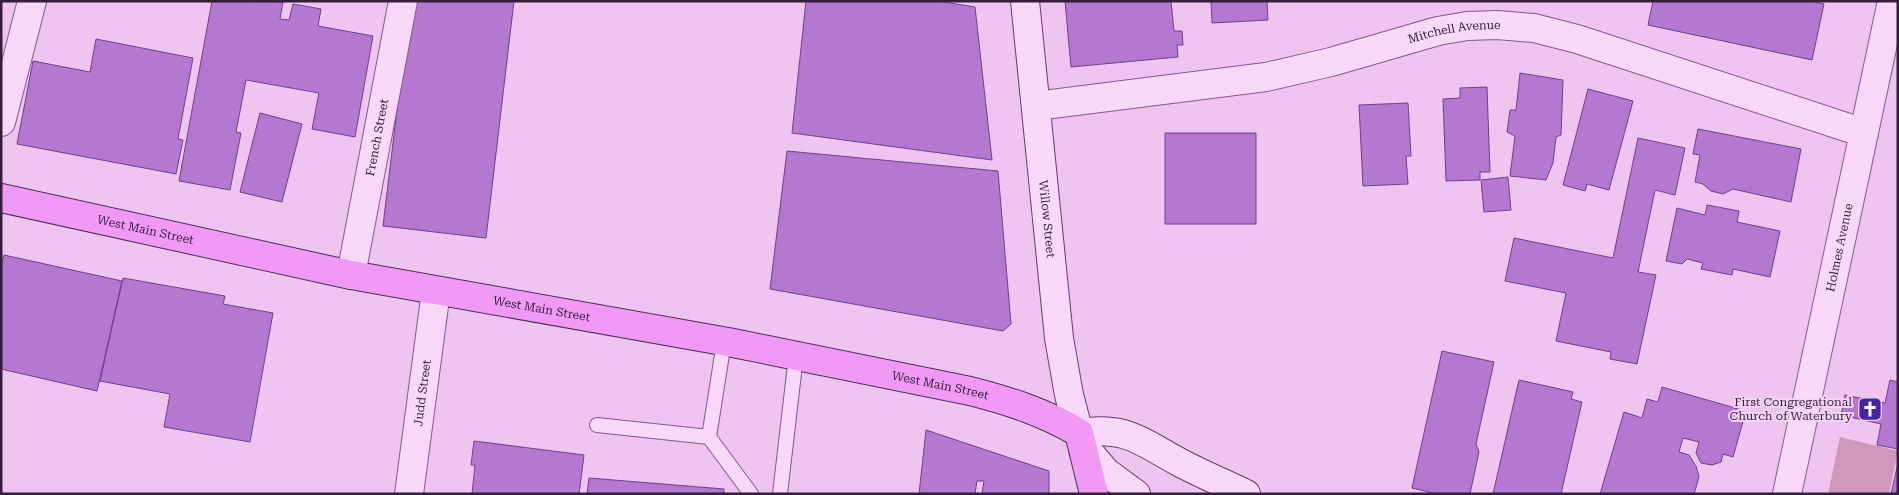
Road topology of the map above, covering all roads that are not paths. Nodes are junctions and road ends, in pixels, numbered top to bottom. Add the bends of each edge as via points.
1 (32, 1) edge
2 (403, 1) edge
3 (1025, 1) edge
4 (1892, 1) edge
5 (1036, 106) junction
6 (1, 122) edge
7 (1864, 133) junction
8 (1, 198) edge
9 (350, 275) junction
10 (436, 291) junction
11 (724, 342) junction
12 (796, 356) junction
13 (597, 425) dead end
14 (1079, 433) junction
15 (709, 437) junction
16 (409, 494) edge
17 (751, 494) edge
18 (780, 494) edge
19 (1094, 494) edge
20 (1136, 494) edge
21 (1246, 494) edge
22 (1787, 494) edge

1 - 6 street
2 - 9 street, French Street
3 - 5 street, Willow Street
4 - 7 street, Holmes Avenue
5 - 7 street, Mitchell Avenue via 1266,77 1438,31 1497,25 1534,28 1577,39
5 - 14 street, Willow Street via 1059,338
7 - 22 street, Holmes Avenue
8 - 9 main road, West Main Street
9 - 10 main road, West Main Street
10 - 11 main road, West Main Street
10 - 16 street, Judd Street
11 - 12 main road, West Main Street
11 - 15 lane
12 - 14 main road, West Main Street via 1007,400
12 - 18 lane
13 - 15 lane
14 - 19 main road
14 - 20 street, West Main Street via 1098,464
14 - 21 street via 1110,431 1132,436
15 - 17 lane

